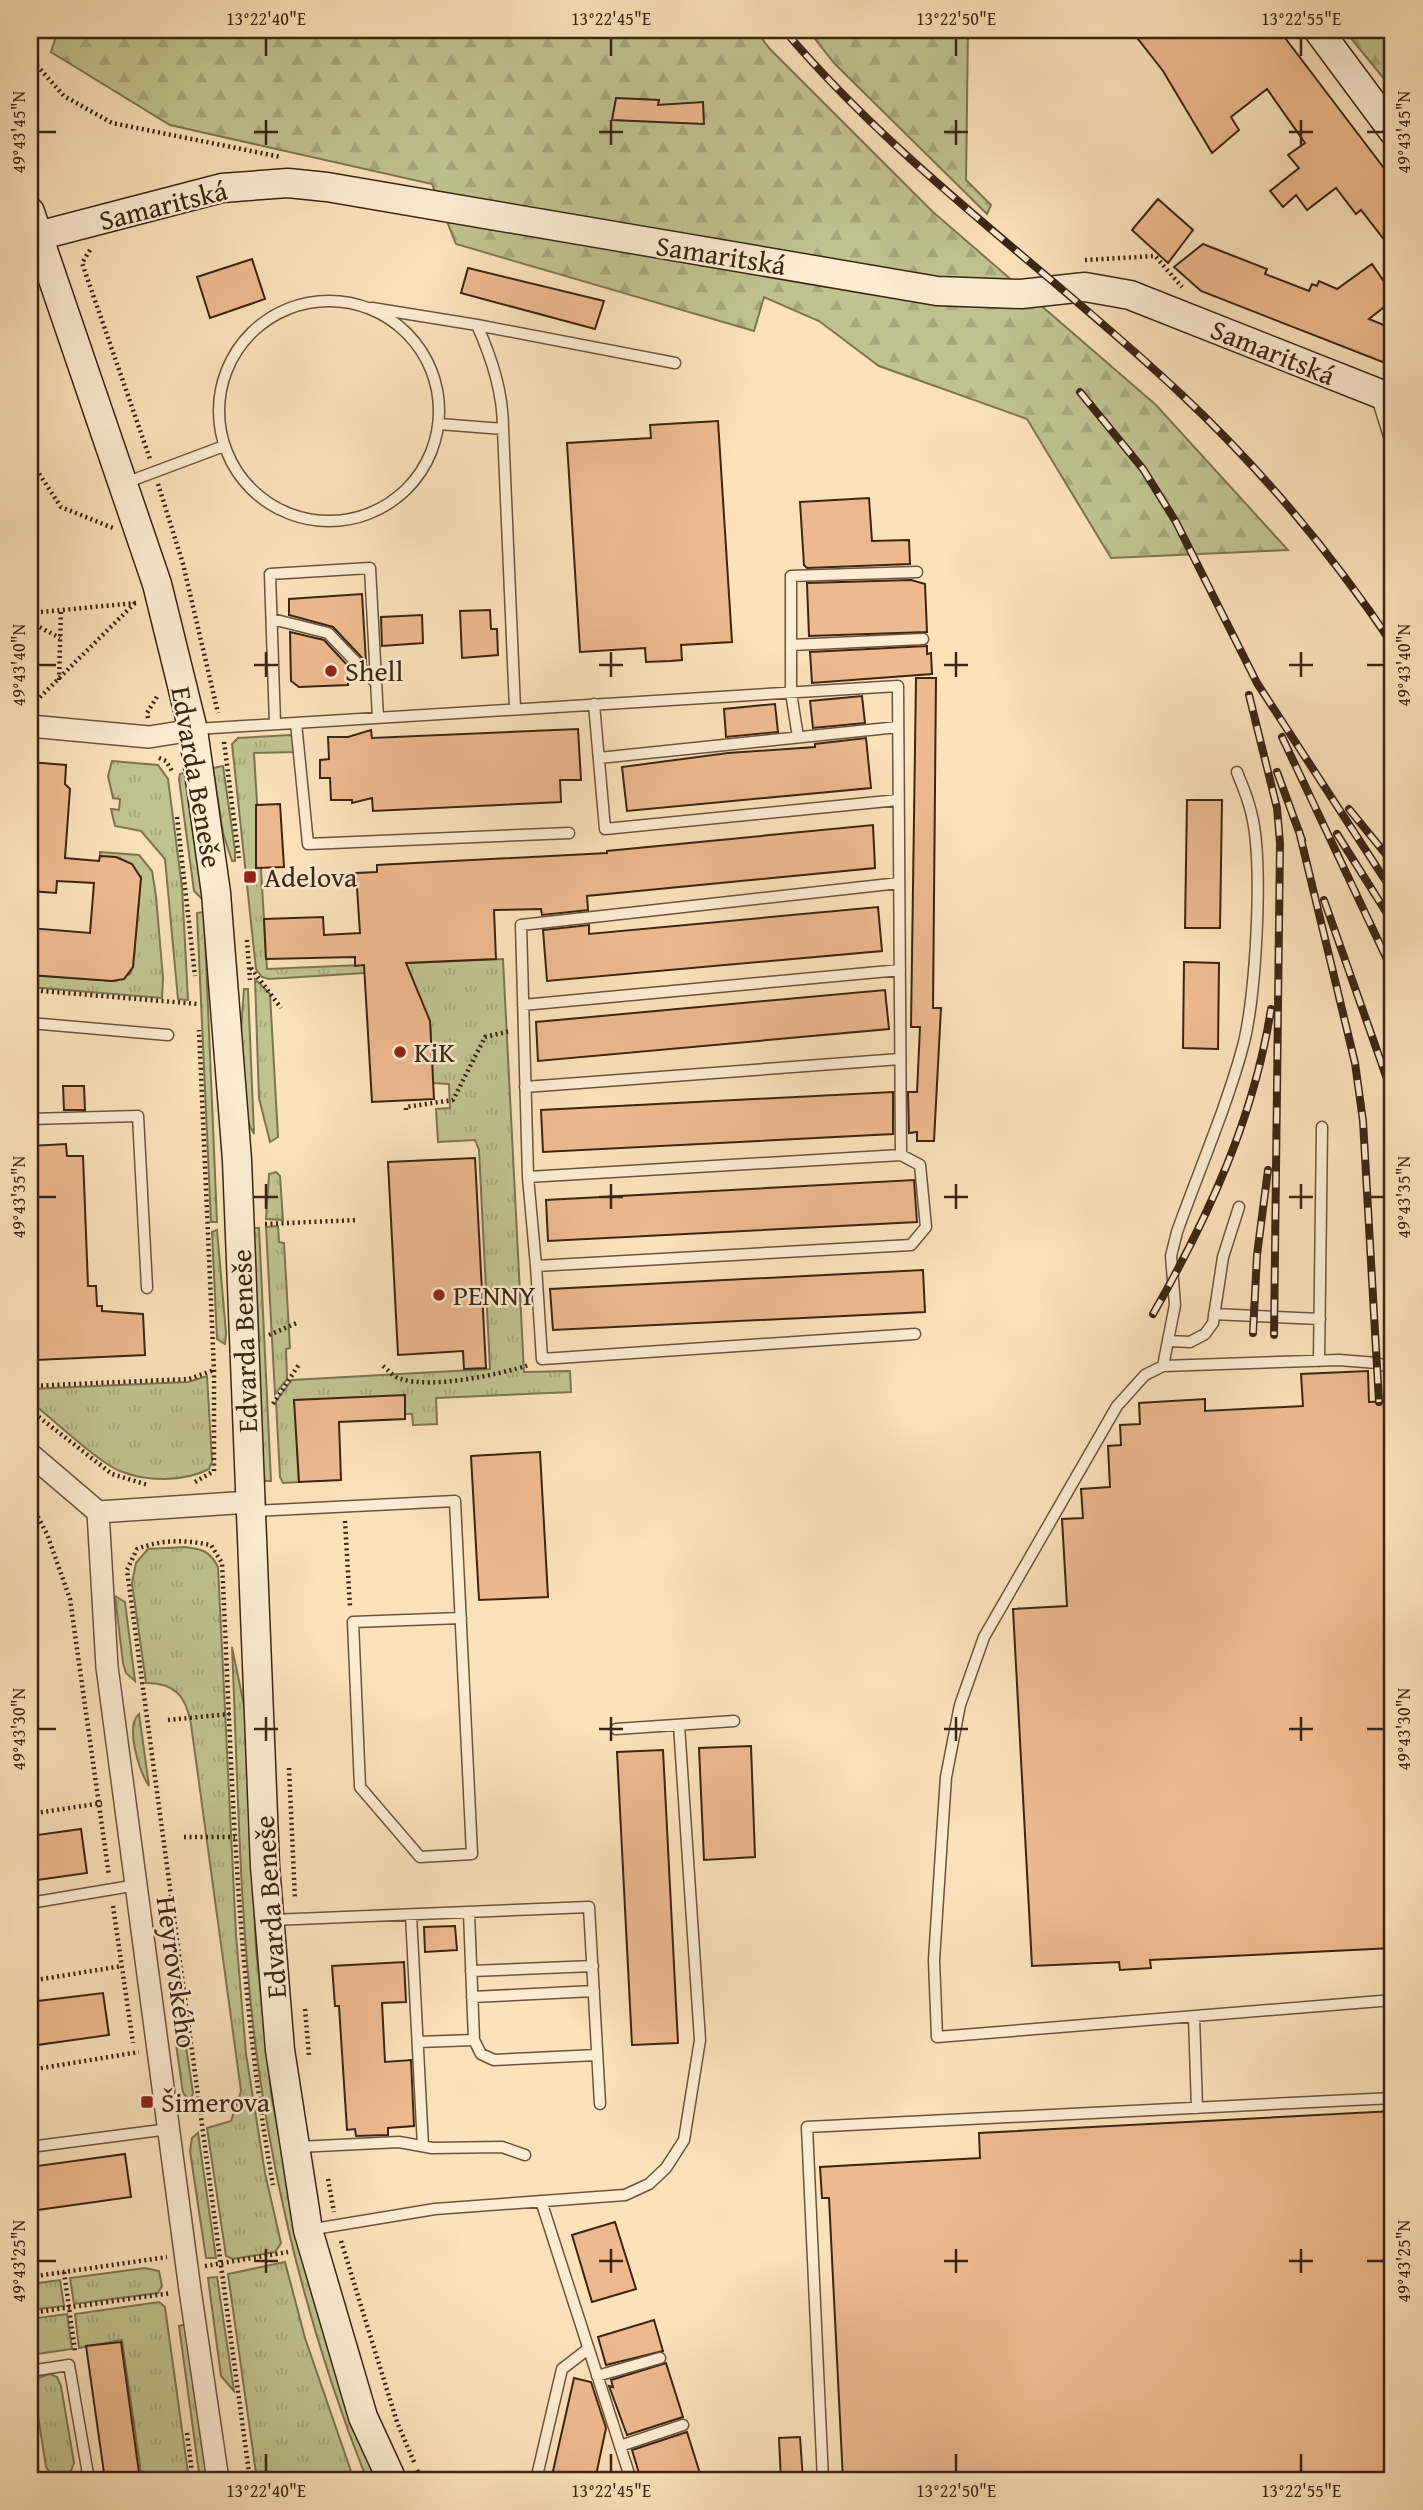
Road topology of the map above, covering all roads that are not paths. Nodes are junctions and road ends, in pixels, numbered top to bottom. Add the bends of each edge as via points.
1 (1318, 30) edge
2 (1393, 131) edge
3 (33, 229) edge
4 (360, 306) junction
5 (477, 325) junction
6 (676, 363) dead end
7 (1384, 395) edge
8 (439, 424) junction
9 (503, 429) junction
10 (224, 446) junction
11 (1393, 449) edge
12 (122, 484) junction
13 (917, 572) dead end
14 (272, 618) junction
15 (923, 639) dead end
16 (791, 645) junction
17 (376, 683) junction
18 (791, 693) junction
19 (594, 704) junction
20 (514, 709) junction
21 (378, 718) junction
22 (296, 723) junction
23 (275, 724) junction
24 (30, 726) edge
25 (898, 727) junction
26 (193, 730) junction
27 (798, 737) junction
28 (598, 758) junction
29 (1237, 772) dead end
30 (898, 800) junction
31 (569, 834) dead end
32 (899, 883) junction
33 (900, 970) junction
34 (523, 1006) junction
35 (30, 1023) edge
36 (168, 1035) dead end
37 (900, 1059) junction
38 (526, 1087) junction
39 (30, 1119) edge
40 (1322, 1127) dead end
41 (901, 1155) junction
42 (1391, 1163) dead end
43 (1393, 1176) edge
44 (528, 1177) junction
45 (1239, 1207) dead end
46 (536, 1266) junction
47 (147, 1287) dead end
48 (1214, 1314) junction
49 (1320, 1319) junction
50 (915, 1334) dead end
51 (1168, 1341) junction
52 (1319, 1361) junction
53 (1163, 1366) junction
54 (1393, 1369) edge
55 (30, 1454) edge
56 (250, 1507) junction
57 (98, 1512) junction
58 (461, 1618) junction
59 (734, 1721) dead end
60 (679, 1725) junction
61 (616, 1728) dead end
62 (137, 1885) junction
63 (30, 1903) edge
64 (469, 1913) junction
65 (411, 1915) junction
66 (269, 1920) junction
67 (593, 1966) junction
68 (471, 1971) junction
69 (594, 1991) junction
70 (472, 1997) junction
71 (1393, 2000) edge
72 (1194, 2017) junction
73 (474, 2040) junction
74 (418, 2042) junction
75 (597, 2054) junction
76 (1393, 2098) edge
77 (600, 2104) dead end
78 (1197, 2108) junction
79 (170, 2129) junction
80 (423, 2146) junction
81 (30, 2147) edge
82 (295, 2147) junction
83 (526, 2155) dead end
84 (541, 2201) junction
85 (308, 2230) junction
86 (588, 2349) junction
87 (660, 2358) dead end
88 (30, 2371) edge
89 (597, 2376) junction
90 (683, 2425) dead end
91 (620, 2446) junction
92 (30, 2453) edge
93 (34, 2480) edge
94 (89, 2480) edge
95 (218, 2480) edge
96 (392, 2480) edge
97 (536, 2480) edge
98 (631, 2480) edge
99 (823, 2480) edge

1 - 2 street
3 - 7 street, Samaritská via 222,188 288,183 327,187 937,290 993,294 1105,288
3 - 12 street, Edvarda Beneše
4 - 5 lane
4 - 8 lane via 395,323 421,350 437,386
4 - 10 lane via 326,301 292,307 262,323 238,348 223,379 218,413
5 - 6 lane
5 - 9 lane via 503,403
7 - 11 lane
8 - 9 lane
8 - 10 lane via 429,460 407,490 376,511 340,522 303,519 269,504 241,480
9 - 20 lane
10 - 12 lane
12 - 26 street, Edvarda Beneše via 157,584
13 - 16 lane via 791,576
14 - 17 lane via 327,633
14 - 17 lane via 270,574 370,568
14 - 23 lane
15 - 16 lane
16 - 18 lane
17 - 21 lane
18 - 19 lane
18 - 25 lane via 898,686
18 - 27 lane
19 - 20 lane
19 - 28 lane
20 - 21 lane
21 - 22 lane
22 - 23 lane
22 - 31 lane via 308,844
23 - 26 lane
24 - 26 street via 149,745
25 - 27 lane
25 - 30 lane
26 - 56 street, Edvarda Beneše via 218,917 240,1225
27 - 28 lane
28 - 30 lane via 605,829
29 - 51 lane via 1252,814 1257,919 1244,1043 1177,1231 1171,1256 1174,1305
30 - 32 lane
32 - 33 lane
32 - 34 lane via 521,925
33 - 34 lane
33 - 37 lane
34 - 38 lane
35 - 36 lane
37 - 38 lane
37 - 41 lane
38 - 44 lane
39 - 47 lane via 138,1116
40 - 49 lane
41 - 44 lane
41 - 46 lane via 920,1165 926,1227 911,1245
42 - 43 lane
44 - 46 lane
45 - 48 lane via 1223,1257
46 - 50 lane via 542,1359
48 - 49 lane
48 - 51 lane via 1205,1334 1190,1342
49 - 52 lane
51 - 53 lane
52 - 53 lane
52 - 54 lane via 1377,1363
53 - 72 lane via 1145,1375 1117,1406 985,1637 960,1705 942,1836 934,1960 937,2037
55 - 57 street
56 - 57 street
56 - 58 lane via 455,1501
56 - 66 street, Edvarda Beneše
57 - 62 street, Heyrovského via 107,1667
58 - 58 lane via 472,1854 420,1857 360,1787 353,1622
59 - 60 lane
60 - 61 lane
60 - 84 lane via 700,2040 684,2140 649,2185 625,2195
62 - 63 lane
62 - 79 street, Heyrovského
64 - 65 lane
64 - 67 lane via 589,1908
64 - 68 lane
65 - 66 lane
65 - 74 lane
66 - 82 street, Edvarda Beneše via 280,2050
67 - 68 lane
67 - 69 lane
68 - 70 lane
69 - 70 lane
69 - 75 lane
70 - 73 lane
71 - 72 lane
72 - 78 lane
73 - 74 lane
73 - 75 lane via 481,2054 494,2060
74 - 80 lane
75 - 77 lane
76 - 78 lane
78 - 99 lane via 807,2127
79 - 81 lane
79 - 95 street, Heyrovského
80 - 82 lane via 398,2142
80 - 83 lane via 502,2147
82 - 85 street, Edvarda Beneše
84 - 85 lane via 435,2209
84 - 86 lane
85 - 96 street, Edvarda Beneše via 363,2417
86 - 89 lane
86 - 97 lane via 562,2369
87 - 89 lane
88 - 94 lane via 69,2365
89 - 91 lane
90 - 91 lane
91 - 98 lane
92 - 93 lane

